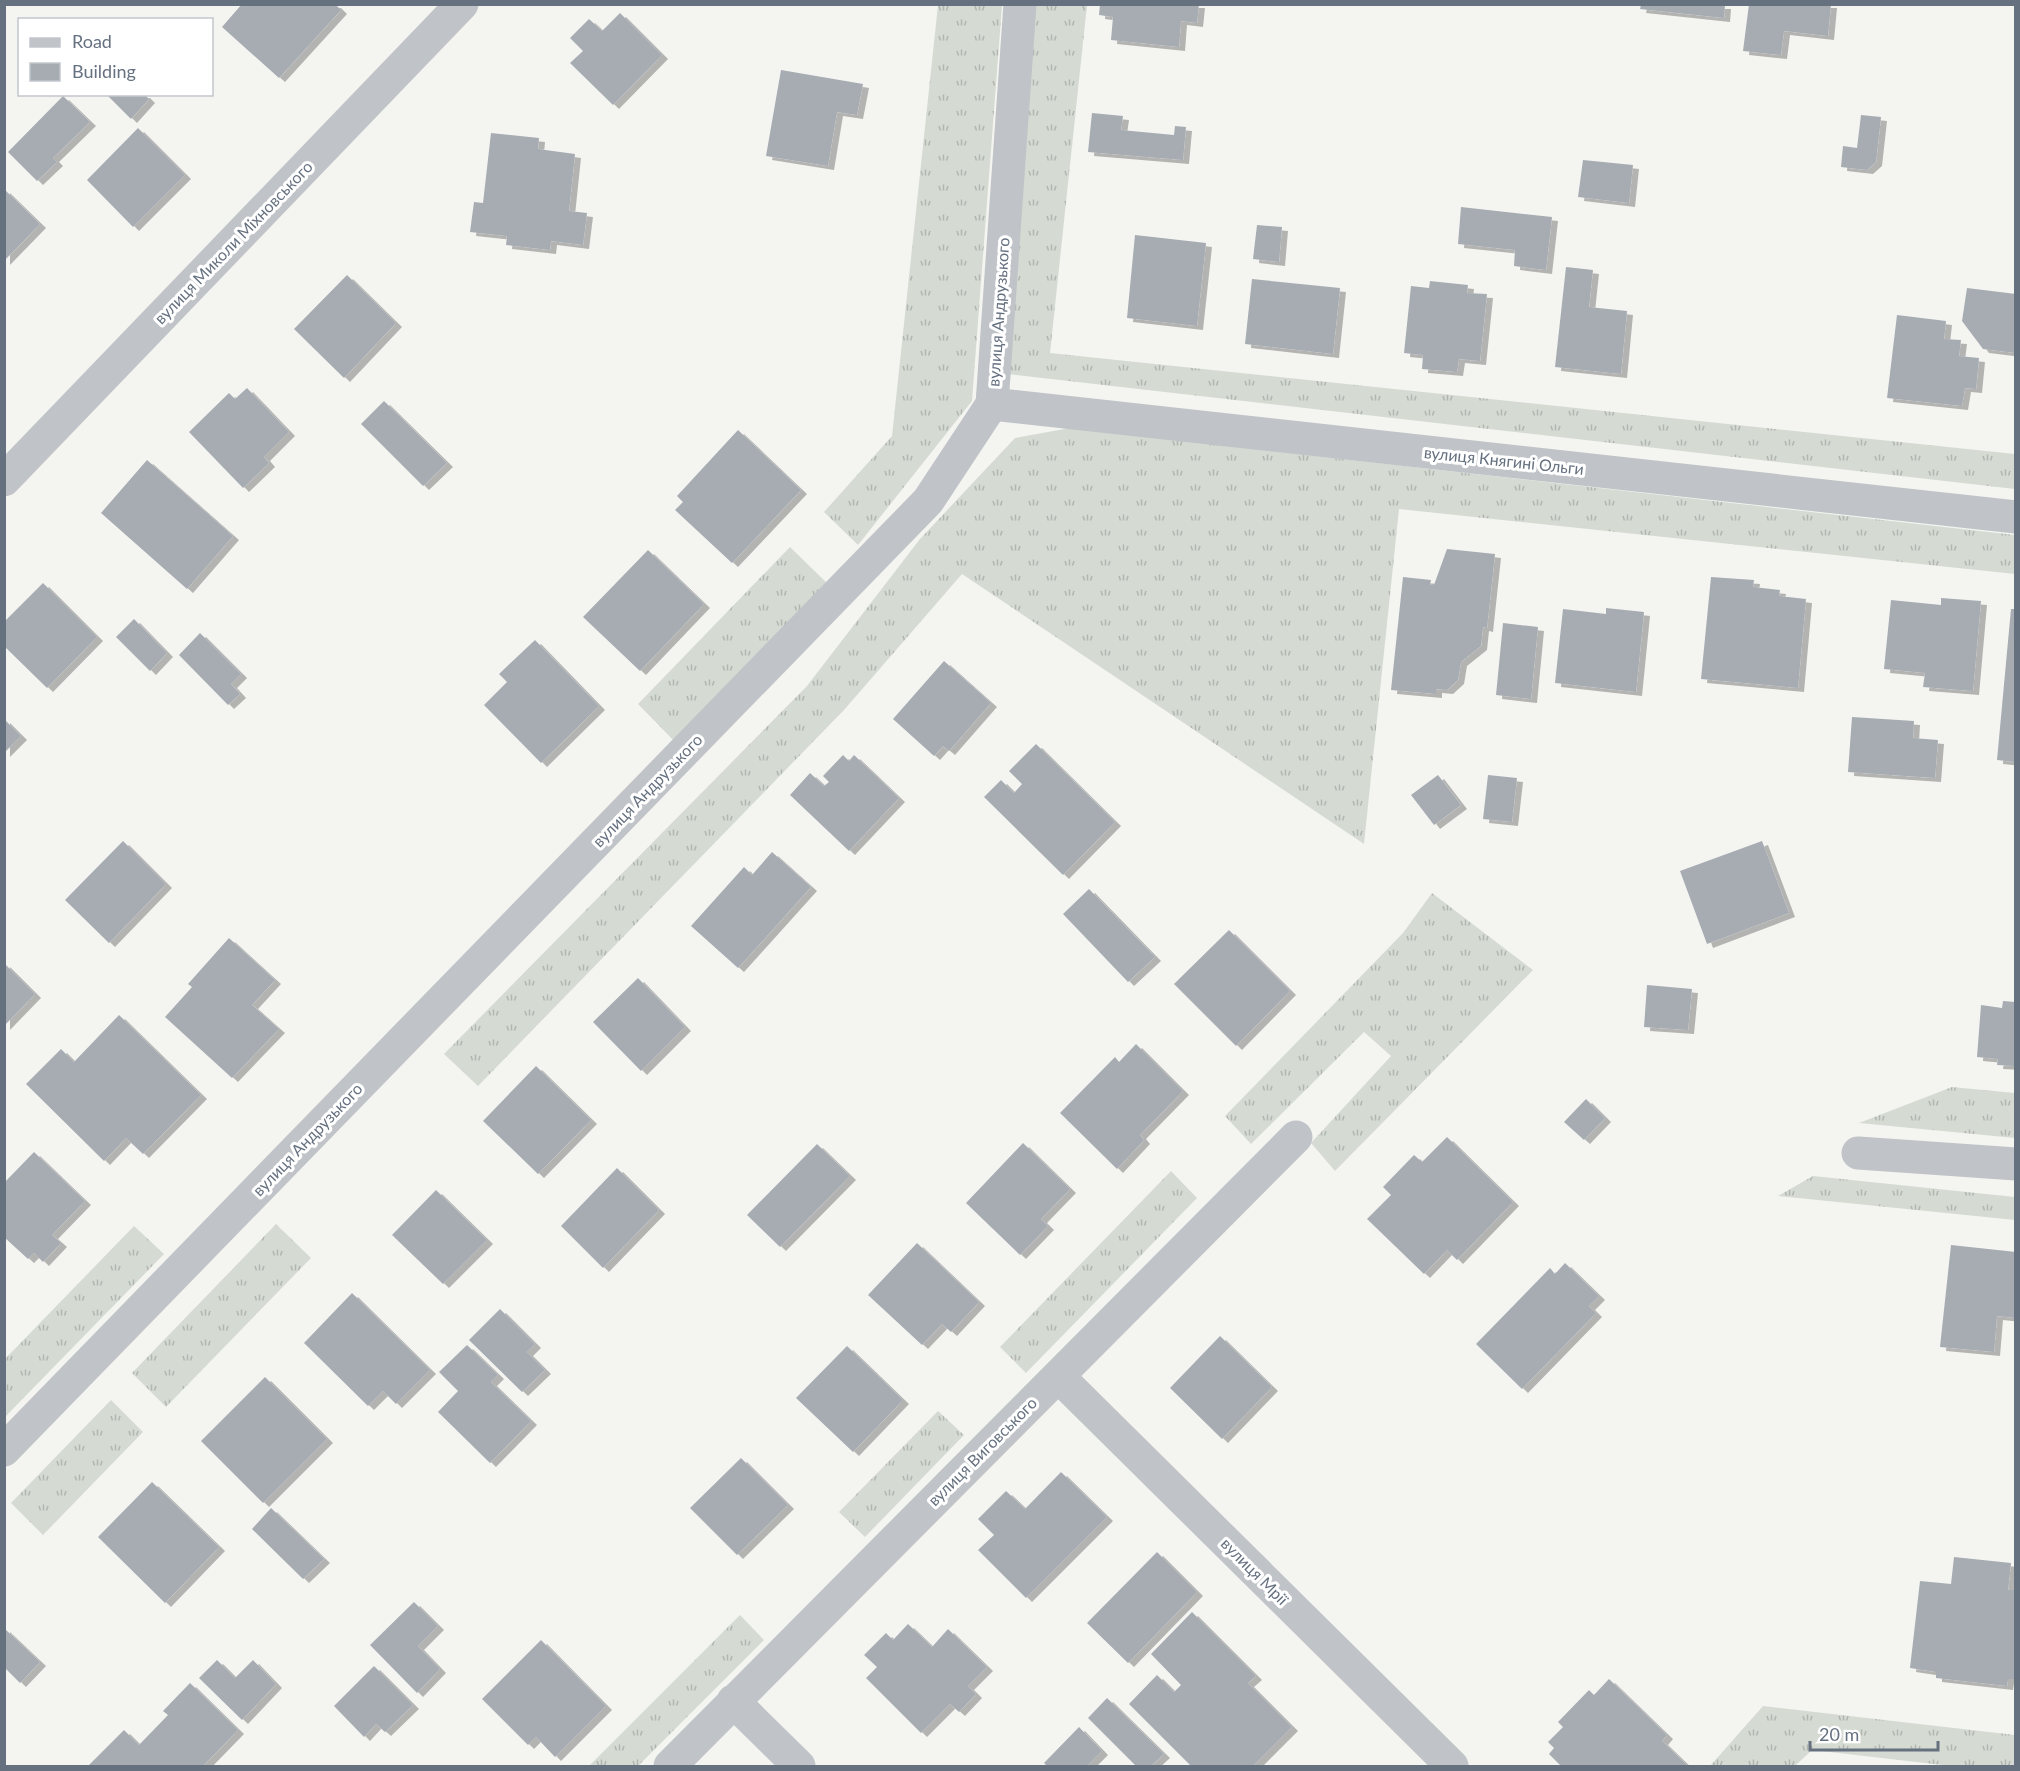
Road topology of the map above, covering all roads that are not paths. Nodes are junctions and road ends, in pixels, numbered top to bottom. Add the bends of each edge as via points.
1 (462, 4) edge
2 (1020, 4) edge
3 (992, 404) junction
4 (4, 480) edge
5 (2016, 517) edge
6 (1296, 1137) dead end
7 (1858, 1153) dead end
8 (2016, 1164) edge
9 (1058, 1376) junction
10 (4, 1450) edge
11 (733, 1701) junction
12 (669, 1767) edge
13 (799, 1767) edge
14 (1452, 1767) edge

1 - 4 street, вулиця Миколи Міхновського
2 - 3 street, вулиця Андрузького
3 - 5 street, вулиця Княгині Ольги
3 - 10 street, вулиця Андрузького via 928,501
6 - 9 street, вулиця Виговського
7 - 8 street
9 - 11 street, вулиця Виговського
9 - 14 street, вулиця Мрії
11 - 12 street, вулиця Виговського
11 - 13 street

